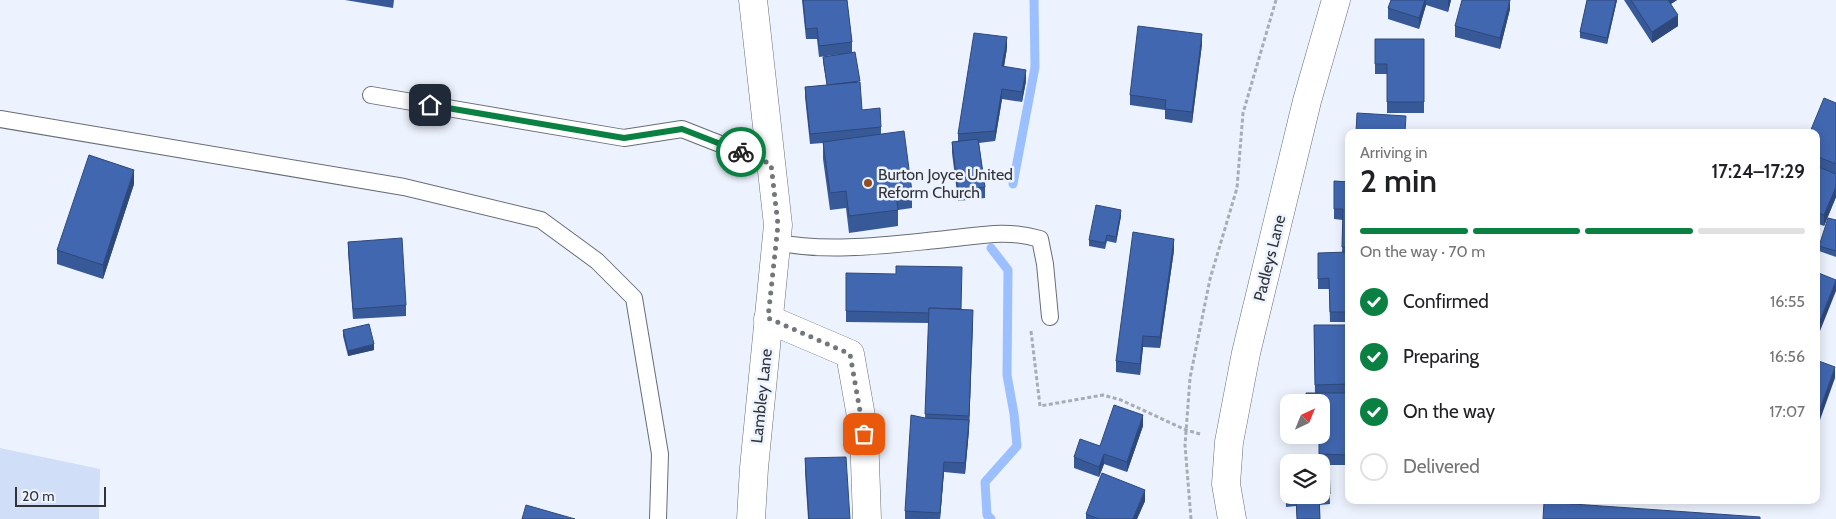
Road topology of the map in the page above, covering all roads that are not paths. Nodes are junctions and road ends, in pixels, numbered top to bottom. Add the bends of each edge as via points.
1 (753, 0) edge
2 (1336, 0) edge
3 (371, 96) dead end
4 (0, 119) edge
5 (771, 164) junction
6 (776, 242) junction
7 (1050, 317) dead end
8 (768, 318) junction
9 (658, 519) edge
10 (751, 519) edge
11 (867, 519) edge
12 (1232, 519) edge

1 - 5 street, Lambley Lane
2 - 12 street, Padleys Lane via 1307,101 1246,353 1226,484
3 - 5 lane via 624,138 682,129
4 - 9 lane via 404,187 541,220 598,261 634,298 660,454
5 - 6 street, Lambley Lane via 778,225
6 - 7 lane via 836,247 983,234 1023,234 1040,240
6 - 8 street, Lambley Lane
8 - 10 street, Lambley Lane
8 - 11 street via 850,354 864,434

